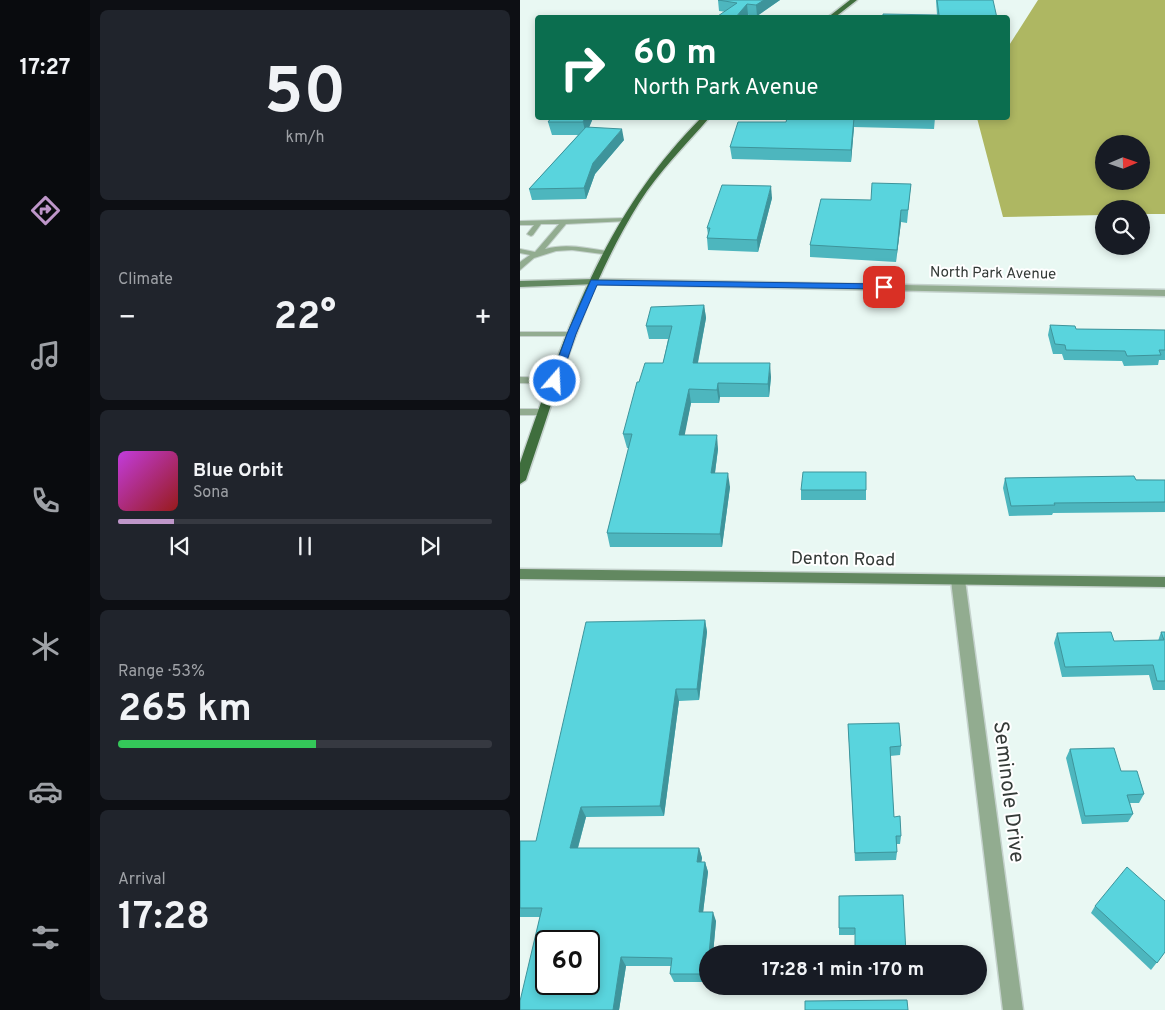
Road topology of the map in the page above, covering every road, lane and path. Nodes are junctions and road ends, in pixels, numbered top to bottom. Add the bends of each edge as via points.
1 (854, 0) edge
2 (834, 15) edge
3 (703, 120) edge
4 (626, 220) junction
5 (539, 222) junction
6 (564, 222) junction
7 (520, 223) edge
8 (531, 234) dead end
9 (520, 249) edge
10 (608, 253) junction
11 (537, 254) junction
12 (520, 268) edge
13 (594, 282) junction
14 (520, 284) edge
15 (1165, 293) edge
16 (520, 334) edge
17 (572, 334) junction
18 (520, 380) edge
19 (555, 381) junction
20 (520, 412) edge
21 (544, 412) junction
22 (520, 480) edge
23 (520, 574) edge
24 (958, 580) junction
25 (1165, 582) edge
26 (1013, 1010) edge

1 - 2 main road
3 - 4 main road via 661,167
4 - 6 lane
4 - 10 main road
5 - 6 lane
5 - 7 lane
5 - 8 lane
6 - 11 lane
9 - 11 lane
10 - 11 lane via 560,248
10 - 13 main road
11 - 12 lane
13 - 14 street, North Park Avenue
13 - 15 street, North Park Avenue
13 - 17 main road
16 - 17 lane
17 - 19 main road
18 - 19 lane
19 - 21 main road
20 - 21 lane
21 - 22 main road
23 - 24 street, Denton Road
24 - 25 street, Denton Road
24 - 26 street, Seminole Drive

